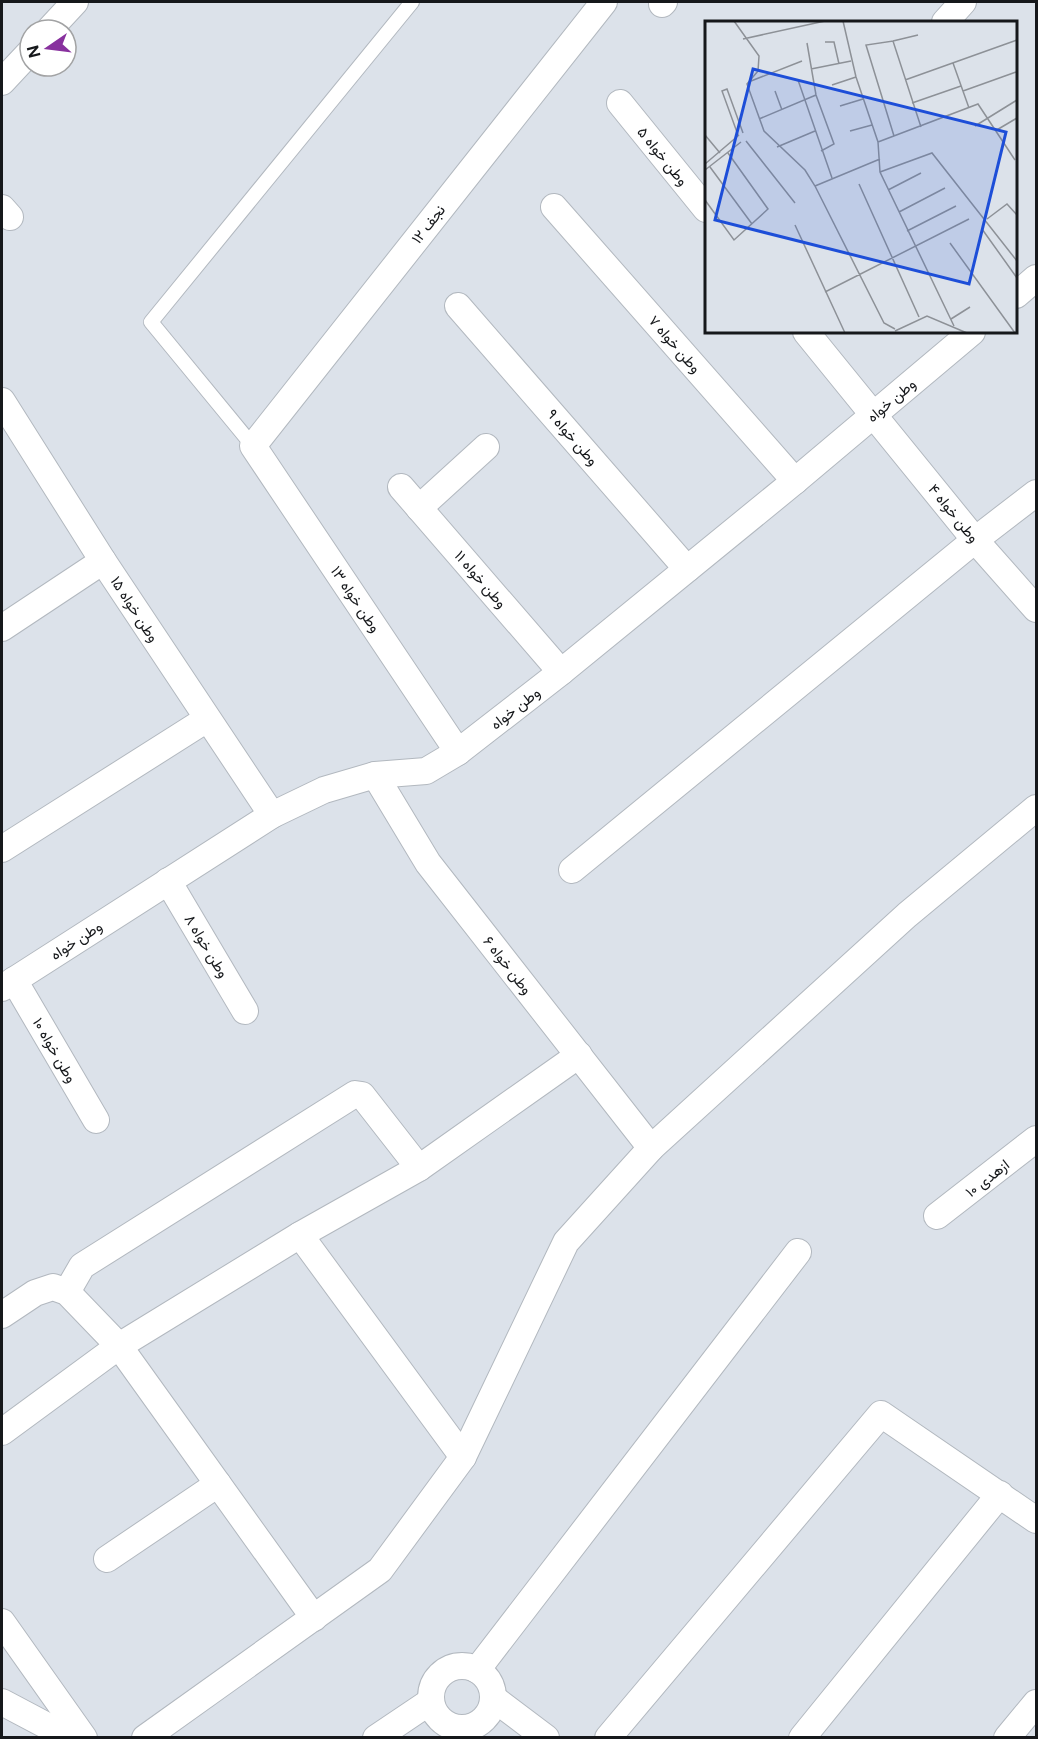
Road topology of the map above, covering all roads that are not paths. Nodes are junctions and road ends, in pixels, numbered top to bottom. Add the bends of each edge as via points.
1 (75, 2) edge
2 (412, 2) edge
3 (604, 2) edge
4 (963, 2) edge
5 (60, 18) edge
6 (946, 21) edge
7 (18, 62) edge
8 (4, 74) edge
9 (620, 103) dead end
10 (554, 207) dead end
11 (705, 208) edge
12 (1036, 278) edge
13 (1017, 294) edge
14 (458, 306) dead end
15 (807, 333) edge
16 (971, 333) edge
17 (2, 401) edge
18 (874, 414) junction
19 (253, 446) junction
20 (486, 447) dead end
21 (795, 481) junction
22 (401, 487) dead end
23 (1036, 494) edge
24 (420, 508) junction
25 (975, 540) junction
26 (103, 561) junction
27 (687, 569) junction
28 (1036, 609) edge
29 (2, 628) edge
30 (561, 672) junction
31 (207, 719) junction
32 (459, 752) junction
33 (375, 775) junction
34 (1036, 808) edge
35 (272, 815) junction
36 (2, 849) edge
37 (572, 870) dead end
38 (168, 881) junction
39 (8, 984) edge
40 (245, 1011) dead end
41 (579, 1055) junction
42 (96, 1120) dead end
43 (1036, 1139) edge
44 (651, 1148) junction
45 (419, 1168) junction
46 (937, 1216) dead end
47 (300, 1235) junction
48 (798, 1252) dead end
49 (67, 1292) junction
50 (2, 1315) edge
51 (118, 1346) junction
52 (2, 1432) edge
53 (463, 1457) junction
54 (218, 1484) junction
55 (1000, 1494) junction
56 (1036, 1520) edge
57 (107, 1559) dead end
58 (314, 1618) junction
59 (2, 1622) edge
60 (477, 1670) junction
61 (493, 1698) junction
62 (431, 1701) junction
63 (2, 1702) edge
64 (1036, 1703) edge
65 (486, 1731) edge
66 (444, 1732) edge
67 (70, 1737) edge
68 (84, 1737) edge
69 (145, 1737) edge
70 (376, 1737) edge
71 (546, 1737) edge
72 (608, 1737) edge
73 (802, 1737) edge
74 (1007, 1737) edge

1 - 5 street
2 - 19 lane via 151,322
3 - 19 street, نجف ۱۲
4 - 6 street
7 - 8 street
9 - 11 street, وطن خواه ۵
10 - 21 street, وطن خواه ۷
12 - 13 street
14 - 27 street, وطن خواه ۹
15 - 18 street
16 - 18 street, وطن خواه
17 - 26 street, وطن خواه ۱۵
18 - 21 street, وطن خواه
18 - 25 street, وطن خواه ۴
19 - 32 street, وطن خواه ۱۳
20 - 24 street
21 - 27 street, وطن خواه
22 - 24 street, وطن خواه ۱۱
23 - 25 street
24 - 30 street, وطن خواه ۱۱
25 - 28 street, وطن خواه ۴
25 - 37 street
26 - 29 street
26 - 31 street, وطن خواه ۱۵
27 - 30 street, وطن خواه
30 - 32 street, وطن خواه
31 - 35 street, وطن خواه ۱۵
31 - 36 street
32 - 33 street, وطن خواه via 426,771
33 - 35 street, وطن خواه via 324,790
33 - 41 street, وطن خواه ۶ via 428,863
34 - 44 street via 907,915
35 - 38 street, وطن خواه
38 - 39 street, وطن خواه
38 - 40 street, وطن خواه ۸
39 - 42 street, وطن خواه ۱۰
41 - 44 street, وطن خواه ۶
41 - 45 street
43 - 46 street, ازهدی ۱۰
44 - 53 street via 566,1242
45 - 47 street
45 - 49 street via 362,1095 355,1094 81,1266
47 - 51 street
47 - 53 street
48 - 60 street
49 - 50 street via 53,1287 34,1293
49 - 51 street
51 - 52 street
51 - 54 street
53 - 58 street via 380,1570
54 - 57 street
54 - 58 street
55 - 56 street
55 - 72 street via 881,1414
55 - 73 street
58 - 69 street
59 - 68 street
60 - 61 street via 492,1687
60 - 62 street via 455,1667 445,1671 436,1679
61 - 65 street
61 - 71 street
62 - 66 street
62 - 70 street
63 - 67 street
64 - 74 street
65 - 66 street via 469,1728

